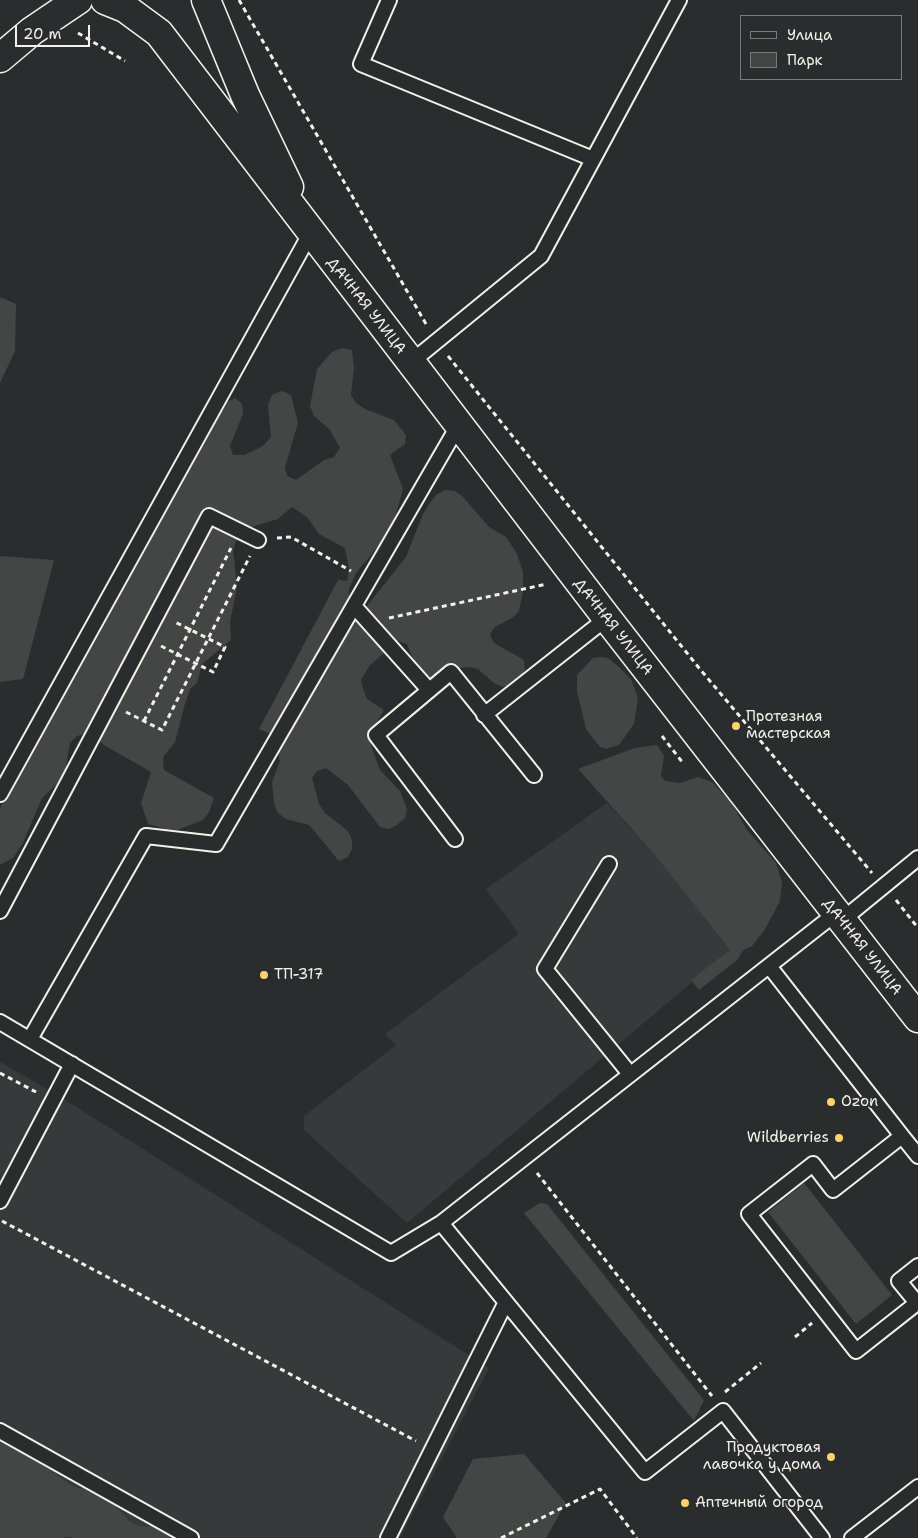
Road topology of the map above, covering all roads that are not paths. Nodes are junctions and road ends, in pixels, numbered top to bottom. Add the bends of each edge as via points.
1 (78, 0) edge
2 (105, 0) edge
3 (206, 0) edge
4 (389, 0) edge
5 (679, 0) edge
6 (0, 58) edge
7 (593, 159) junction
8 (310, 234) junction
9 (410, 363) junction
10 (458, 426) junction
11 (258, 540) road end
12 (354, 606) junction
13 (607, 618) junction
14 (429, 690) junction
15 (484, 715) junction
16 (534, 775) dead end
17 (0, 794) edge
18 (455, 839) dead end
19 (918, 858) edge
20 (609, 864) dead end
21 (0, 911) edge
22 (838, 917) junction
23 (769, 966) junction
24 (918, 1018) edge
25 (0, 1022) edge
26 (30, 1039) junction
27 (72, 1064) junction
28 (630, 1074) junction
29 (902, 1136) junction
30 (918, 1156) edge
31 (0, 1201) edge
32 (441, 1222) junction
33 (918, 1266) edge
34 (506, 1302) junction
35 (0, 1431) edge
36 (918, 1488) edge
37 (191, 1538) edge
38 (388, 1538) edge
39 (822, 1538) edge
40 (852, 1538) edge

1 - 6 street via 32,31
2 - 8 street, ДАЧНАЯ УЛИЦА via 125,8 158,33
3 - 8 street, ДАЧНАЯ УЛИЦА via 245,95
4 - 7 lane via 361,64
5 - 7 lane
7 - 9 lane via 541,256
8 - 9 street, ДАЧНАЯ УЛИЦА
8 - 17 lane
9 - 10 street, ДАЧНАЯ УЛИЦА
10 - 12 lane
10 - 13 street, ДАЧНАЯ УЛИЦА
11 - 21 lane via 209,516
12 - 14 lane
12 - 26 lane via 216,844 146,836
13 - 15 lane
13 - 22 street, ДАЧНАЯ УЛИЦА
14 - 15 lane via 451,672
14 - 18 lane via 376,734
15 - 16 lane
19 - 22 lane
20 - 28 lane via 544,969
22 - 23 lane
22 - 24 street, ДАЧНАЯ УЛИЦА
23 - 28 lane
23 - 29 lane
25 - 26 lane
26 - 27 lane
27 - 31 lane
27 - 32 lane via 391,1253
28 - 32 lane
29 - 30 lane
29 - 33 lane via 833,1190 813,1164 749,1214 856,1351 917,1304 899,1281
32 - 34 lane
34 - 38 lane
34 - 39 lane via 645,1472 719,1405
35 - 37 lane
36 - 40 lane

